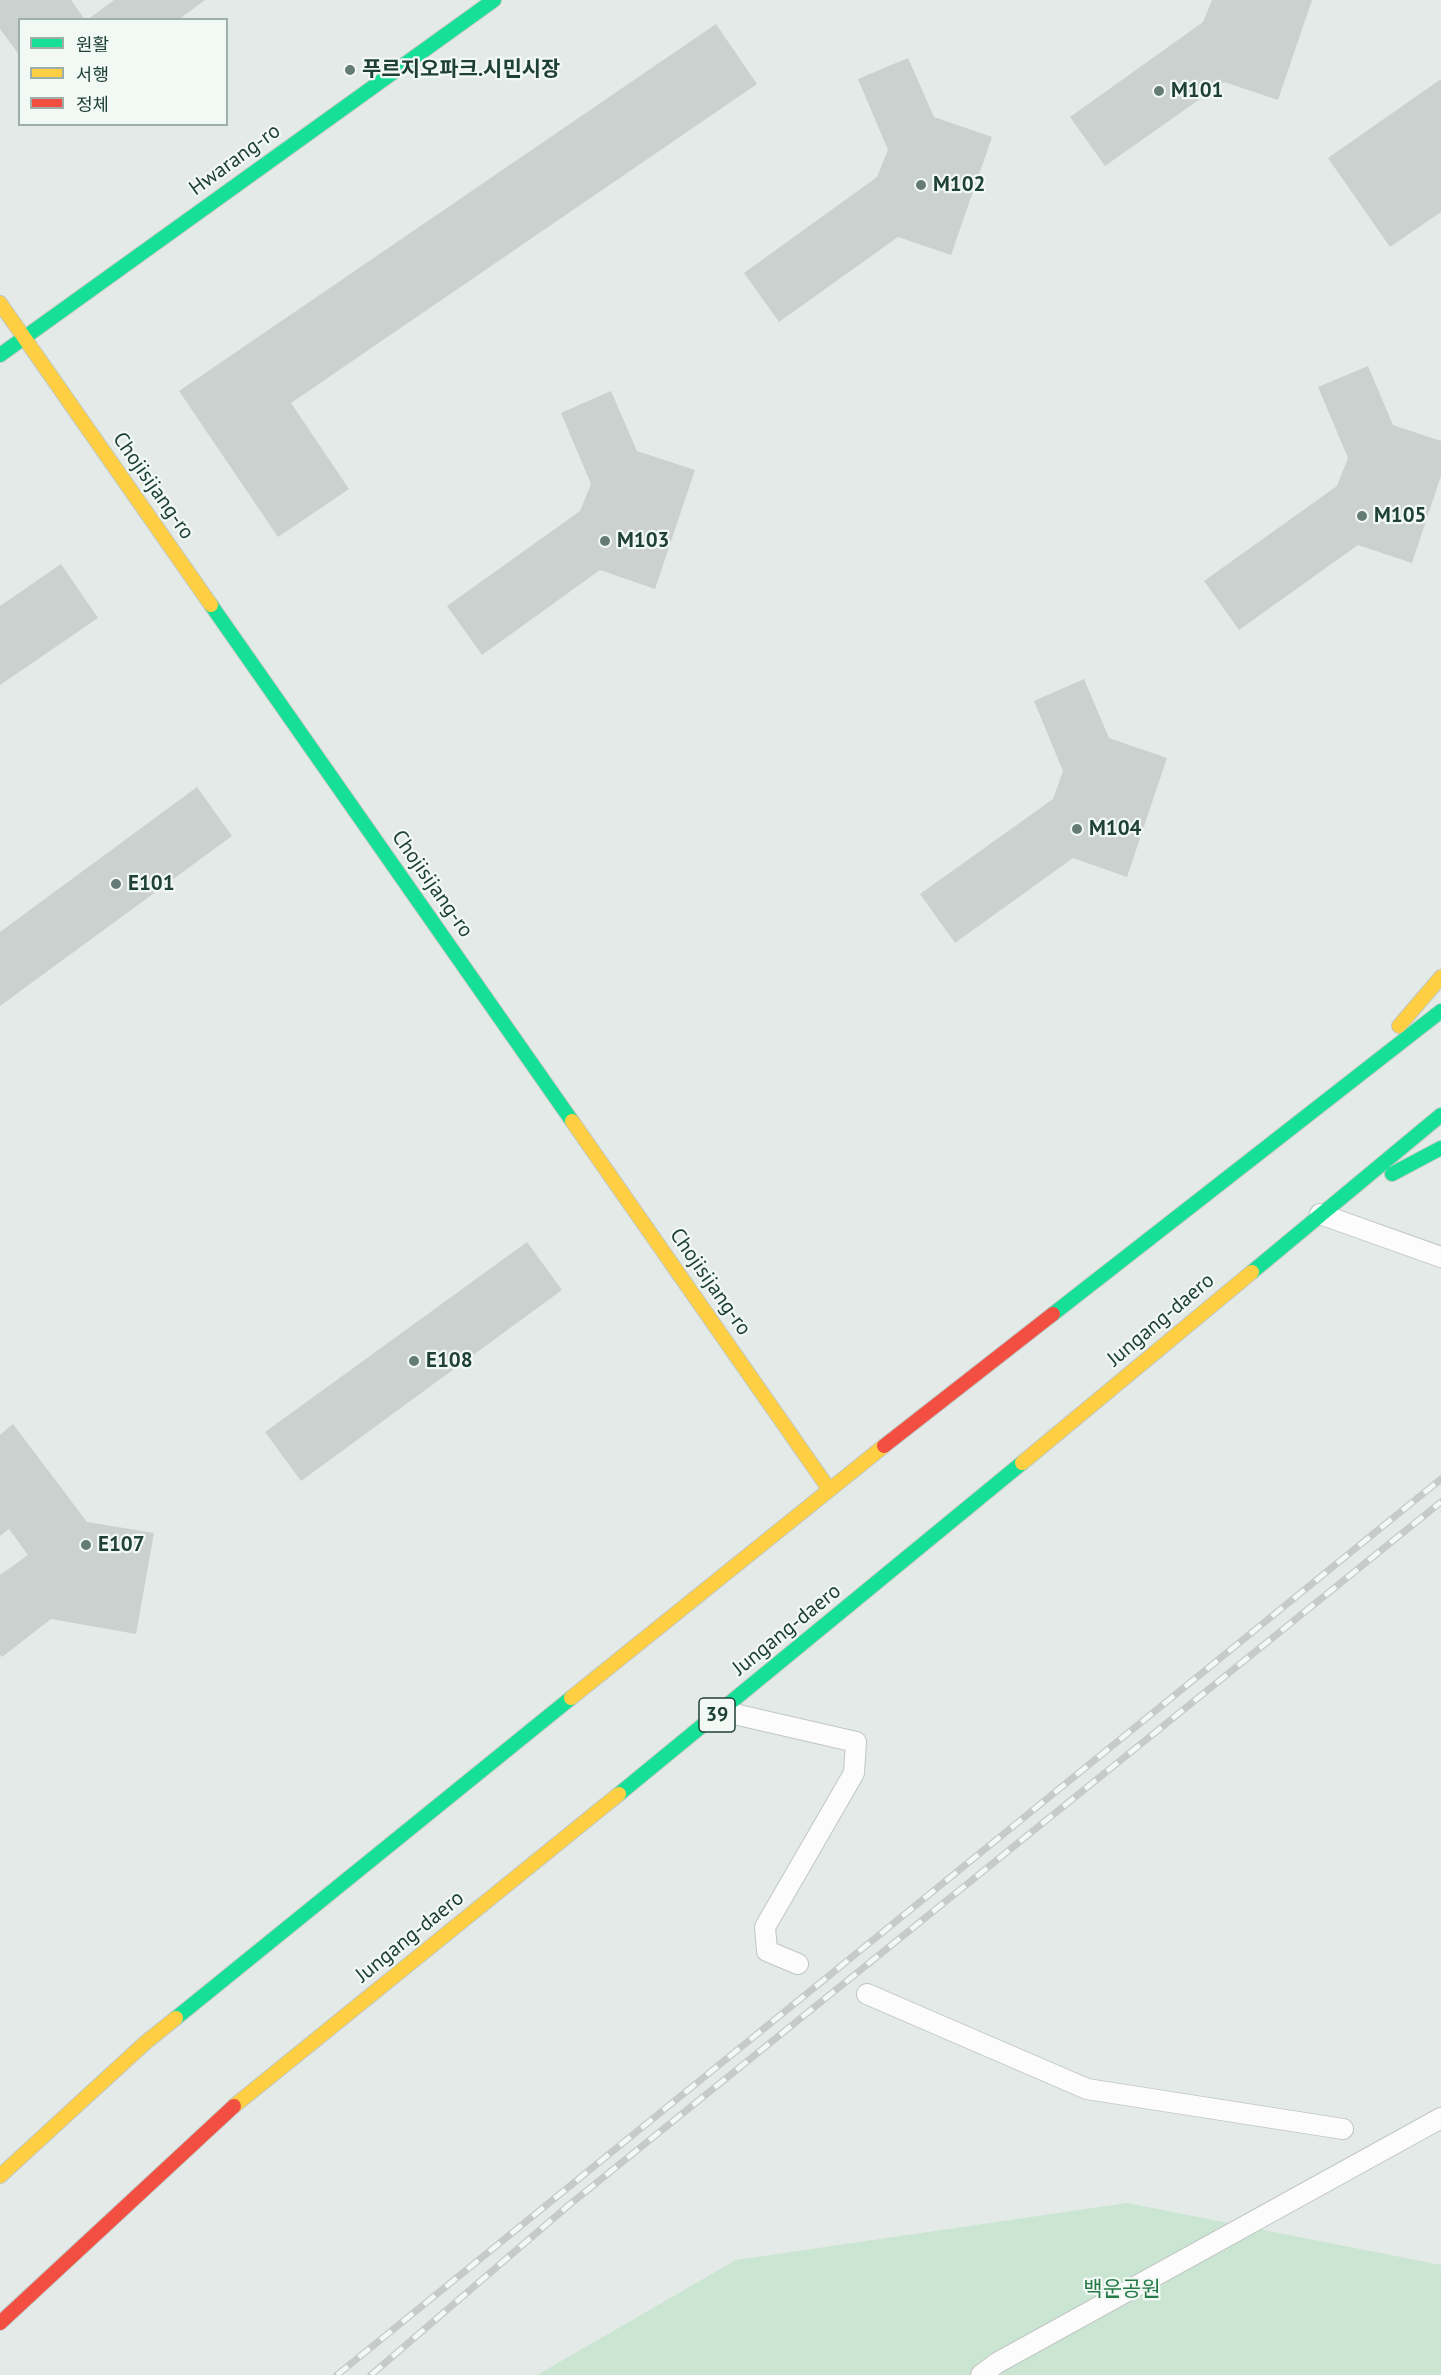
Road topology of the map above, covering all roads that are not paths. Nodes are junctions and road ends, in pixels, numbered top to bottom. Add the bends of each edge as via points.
1 (494, 0) edge
2 (0, 303) edge
3 (24, 337) junction
4 (0, 355) edge
5 (1441, 978) edge
6 (1441, 1011) edge
7 (1351, 1081) junction
8 (1441, 1115) edge
9 (1441, 1148) edge
10 (1320, 1214) junction
11 (1441, 1257) edge
12 (829, 1489) junction
13 (721, 1711) junction
14 (798, 1964) dead end
15 (867, 1994) dead end
16 (1441, 2118) edge
17 (1343, 2129) dead end
18 (0, 2176) edge
19 (0, 2323) edge
20 (981, 2375) edge

1 - 3 main road, Hwarang-ro
2 - 3 main road, Chojisijang-ro
3 - 4 main road, Hwarang-ro
3 - 12 main road, Chojisijang-ro
5 - 7 main road
6 - 7 main road
7 - 12 main road
8 - 10 main road, Jungang-daero / 39
9 - 10 main road
10 - 11 lane
10 - 13 main road, Jungang-daero / 39
12 - 18 main road via 145,2043
13 - 14 lane via 856,1742 854,1773 765,1927 767,1951
13 - 19 main road, Jungang-daero / 39 via 216,2121
15 - 17 lane via 1087,2089
16 - 20 lane

